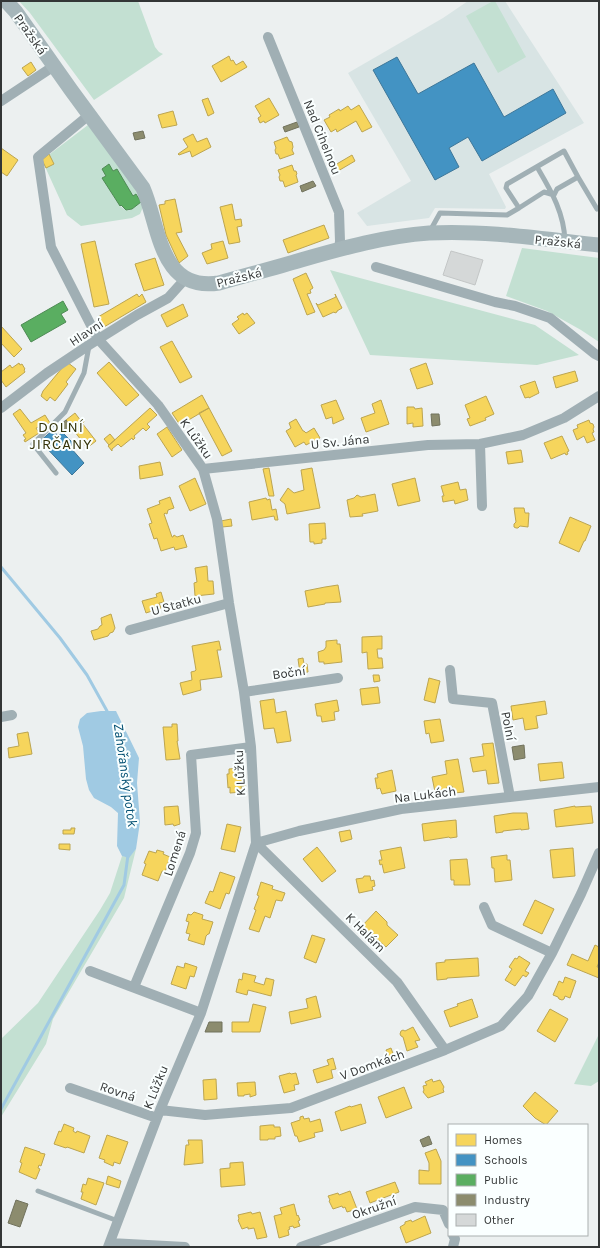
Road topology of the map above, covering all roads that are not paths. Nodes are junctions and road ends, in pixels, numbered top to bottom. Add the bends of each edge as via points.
1 (6, 1) edge
2 (268, 37) dead end
3 (54, 66) junction
4 (1, 100) edge
5 (90, 115) junction
6 (537, 167) junction
7 (578, 177) junction
8 (554, 195) junction
9 (519, 208) junction
10 (596, 209) dead end
11 (429, 233) junction
12 (565, 242) junction
13 (599, 245) edge
14 (339, 250) junction
15 (376, 267) dead end
16 (186, 278) junction
17 (98, 339) junction
18 (89, 345) junction
19 (599, 356) edge
20 (599, 396) edge
21 (1, 408) edge
22 (480, 444) junction
23 (203, 469) junction
24 (56, 473) dead end
25 (482, 506) dead end
26 (229, 603) junction
27 (130, 630) dead end
28 (450, 670) dead end
29 (338, 678) dead end
30 (244, 692) junction
31 (12, 715) dead end
32 (1, 717) edge
33 (251, 748) junction
34 (599, 787) edge
35 (510, 797) junction
36 (256, 843) junction
37 (599, 853) edge
38 (484, 907) dead end
39 (552, 953) junction
40 (90, 971) dead end
41 (134, 987) junction
42 (201, 1013) junction
43 (445, 1050) junction
44 (70, 1088) dead end
45 (158, 1114) junction
46 (38, 1191) dead end
47 (118, 1221) junction
48 (448, 1221) edge
49 (454, 1236) edge
50 (109, 1245) edge
51 (185, 1247) edge
52 (301, 1247) edge
53 (453, 1247) edge

1 - 3 main road, Pražská
2 - 14 street, Nad Cihelnou via 339,212
3 - 4 street
3 - 5 main road, Pražská
5 - 16 main road, Pražská via 143,188 166,256 176,271
5 - 17 street, K Lůžku via 38,157 51,247
6 - 7 lane via 564,151
6 - 8 lane
6 - 9 lane via 507,184 506,188
7 - 8 lane via 557,189
7 - 10 lane
8 - 9 lane via 544,192
8 - 12 lane via 561,214
9 - 11 lane via 507,215 440,213
11 - 12 main road, Pražská via 475,234
11 - 14 main road, Pražská
12 - 13 main road, Pražská
14 - 16 main road, Pražská via 219,283 200,284
15 - 19 street via 550,318
16 - 17 street, Hlavní via 168,298
17 - 18 street, Hlavní
17 - 23 street, K Lůžku via 158,405
18 - 21 street, Hlavní
18 - 24 lane via 84,373 65,412 33,444
20 - 22 street, U Sv. Jána via 564,418 523,435
22 - 23 street, U Sv. Jána via 428,445
22 - 25 street
23 - 26 street, K Lůžku via 217,519
26 - 27 street, U Statku
26 - 30 street, K Lůžku
28 - 35 street, Polní via 453,699 492,702
29 - 30 street, Boční
30 - 33 street, K Lůžku
31 - 32 street
33 - 36 street, K Lůžku
33 - 41 street, Lomená via 191,755 196,833
34 - 35 street, Na Lukách
35 - 36 street, Na Lukách via 402,808
36 - 42 street, K Lůžku
36 - 43 street, K Halám via 397,982
37 - 39 street, V Domkách
38 - 39 street via 492,925
39 - 43 street, V Domkách via 528,996 501,1026
40 - 41 street
41 - 42 street
42 - 45 street, K Lůžku
43 - 45 street, V Domkách via 291,1108 205,1115
44 - 45 street, Rovná
45 - 47 street, K Lůžku
46 - 47 lane
47 - 50 street, K Lůžku
48 - 52 street, Okružní via 444,1210 415,1207
49 - 53 street
50 - 51 street

